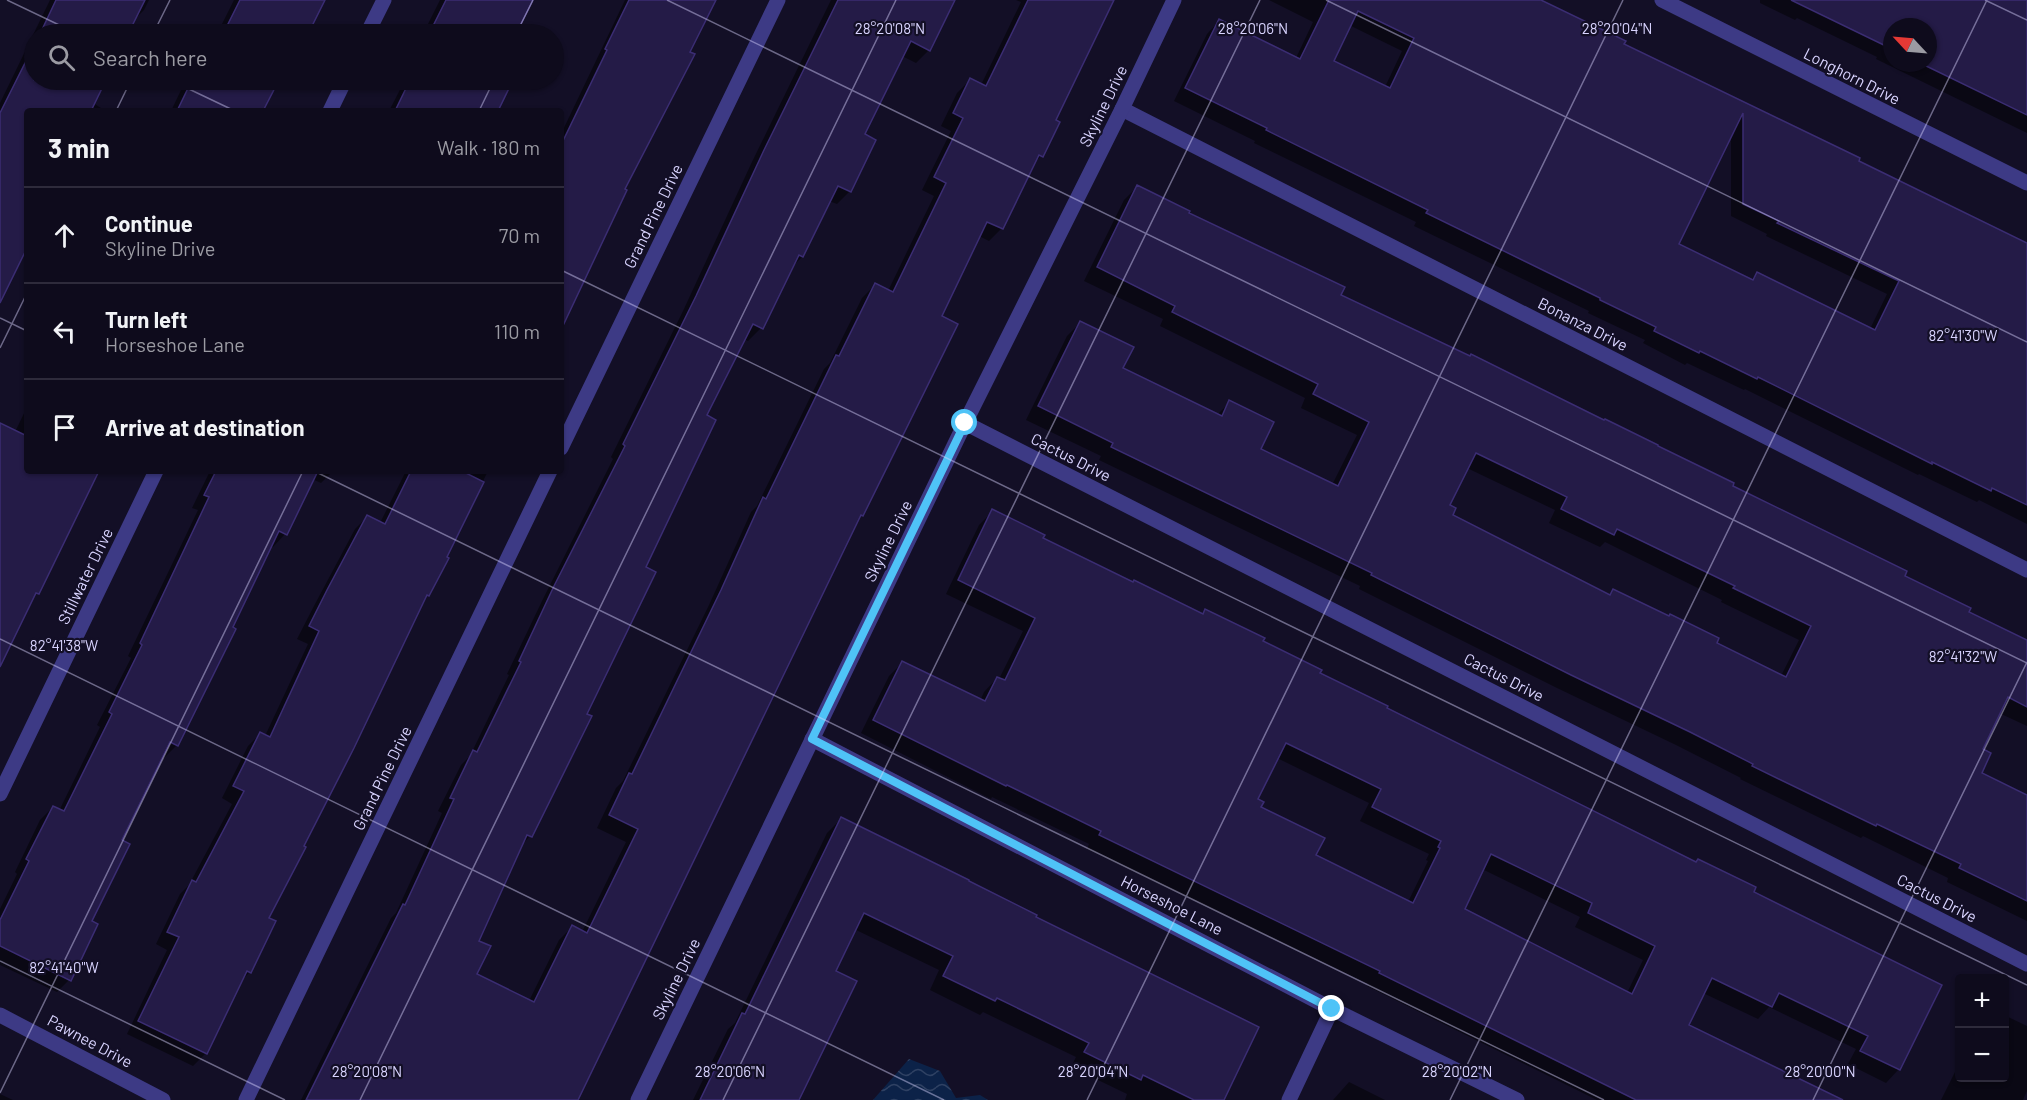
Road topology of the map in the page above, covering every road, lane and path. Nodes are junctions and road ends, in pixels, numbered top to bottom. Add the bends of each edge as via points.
1 (384, 0) edge
2 (778, 0) edge
3 (1174, 0) edge
4 (1662, 0) edge
5 (372, 24) edge
6 (340, 90) edge
7 (331, 108) edge
8 (1122, 109) junction
9 (2027, 183) edge
10 (965, 423) junction
11 (564, 442) edge
12 (155, 474) edge
13 (549, 474) edge
14 (2027, 570) edge
15 (812, 739) junction
16 (0, 794) edge
17 (2027, 964) edge
18 (1332, 1009) junction
19 (0, 1015) edge
20 (163, 1100) edge
21 (246, 1100) edge
22 (638, 1100) edge
23 (1289, 1100) edge
24 (1517, 1100) edge

1 - 5 street
2 - 11 street, Grand Pine Drive
3 - 8 street, Skyline Drive
4 - 9 street, Longhorn Drive
6 - 7 street
8 - 10 street, Skyline Drive
8 - 14 street, Bonanza Drive
10 - 15 street, Skyline Drive
10 - 17 street, Cactus Drive
12 - 16 street, Stillwater Drive
13 - 21 street, Grand Pine Drive
15 - 18 street, Horseshoe Lane
15 - 22 street, Skyline Drive
18 - 23 street
18 - 24 street, Horseshoe Lane
19 - 20 street, Pawnee Drive

